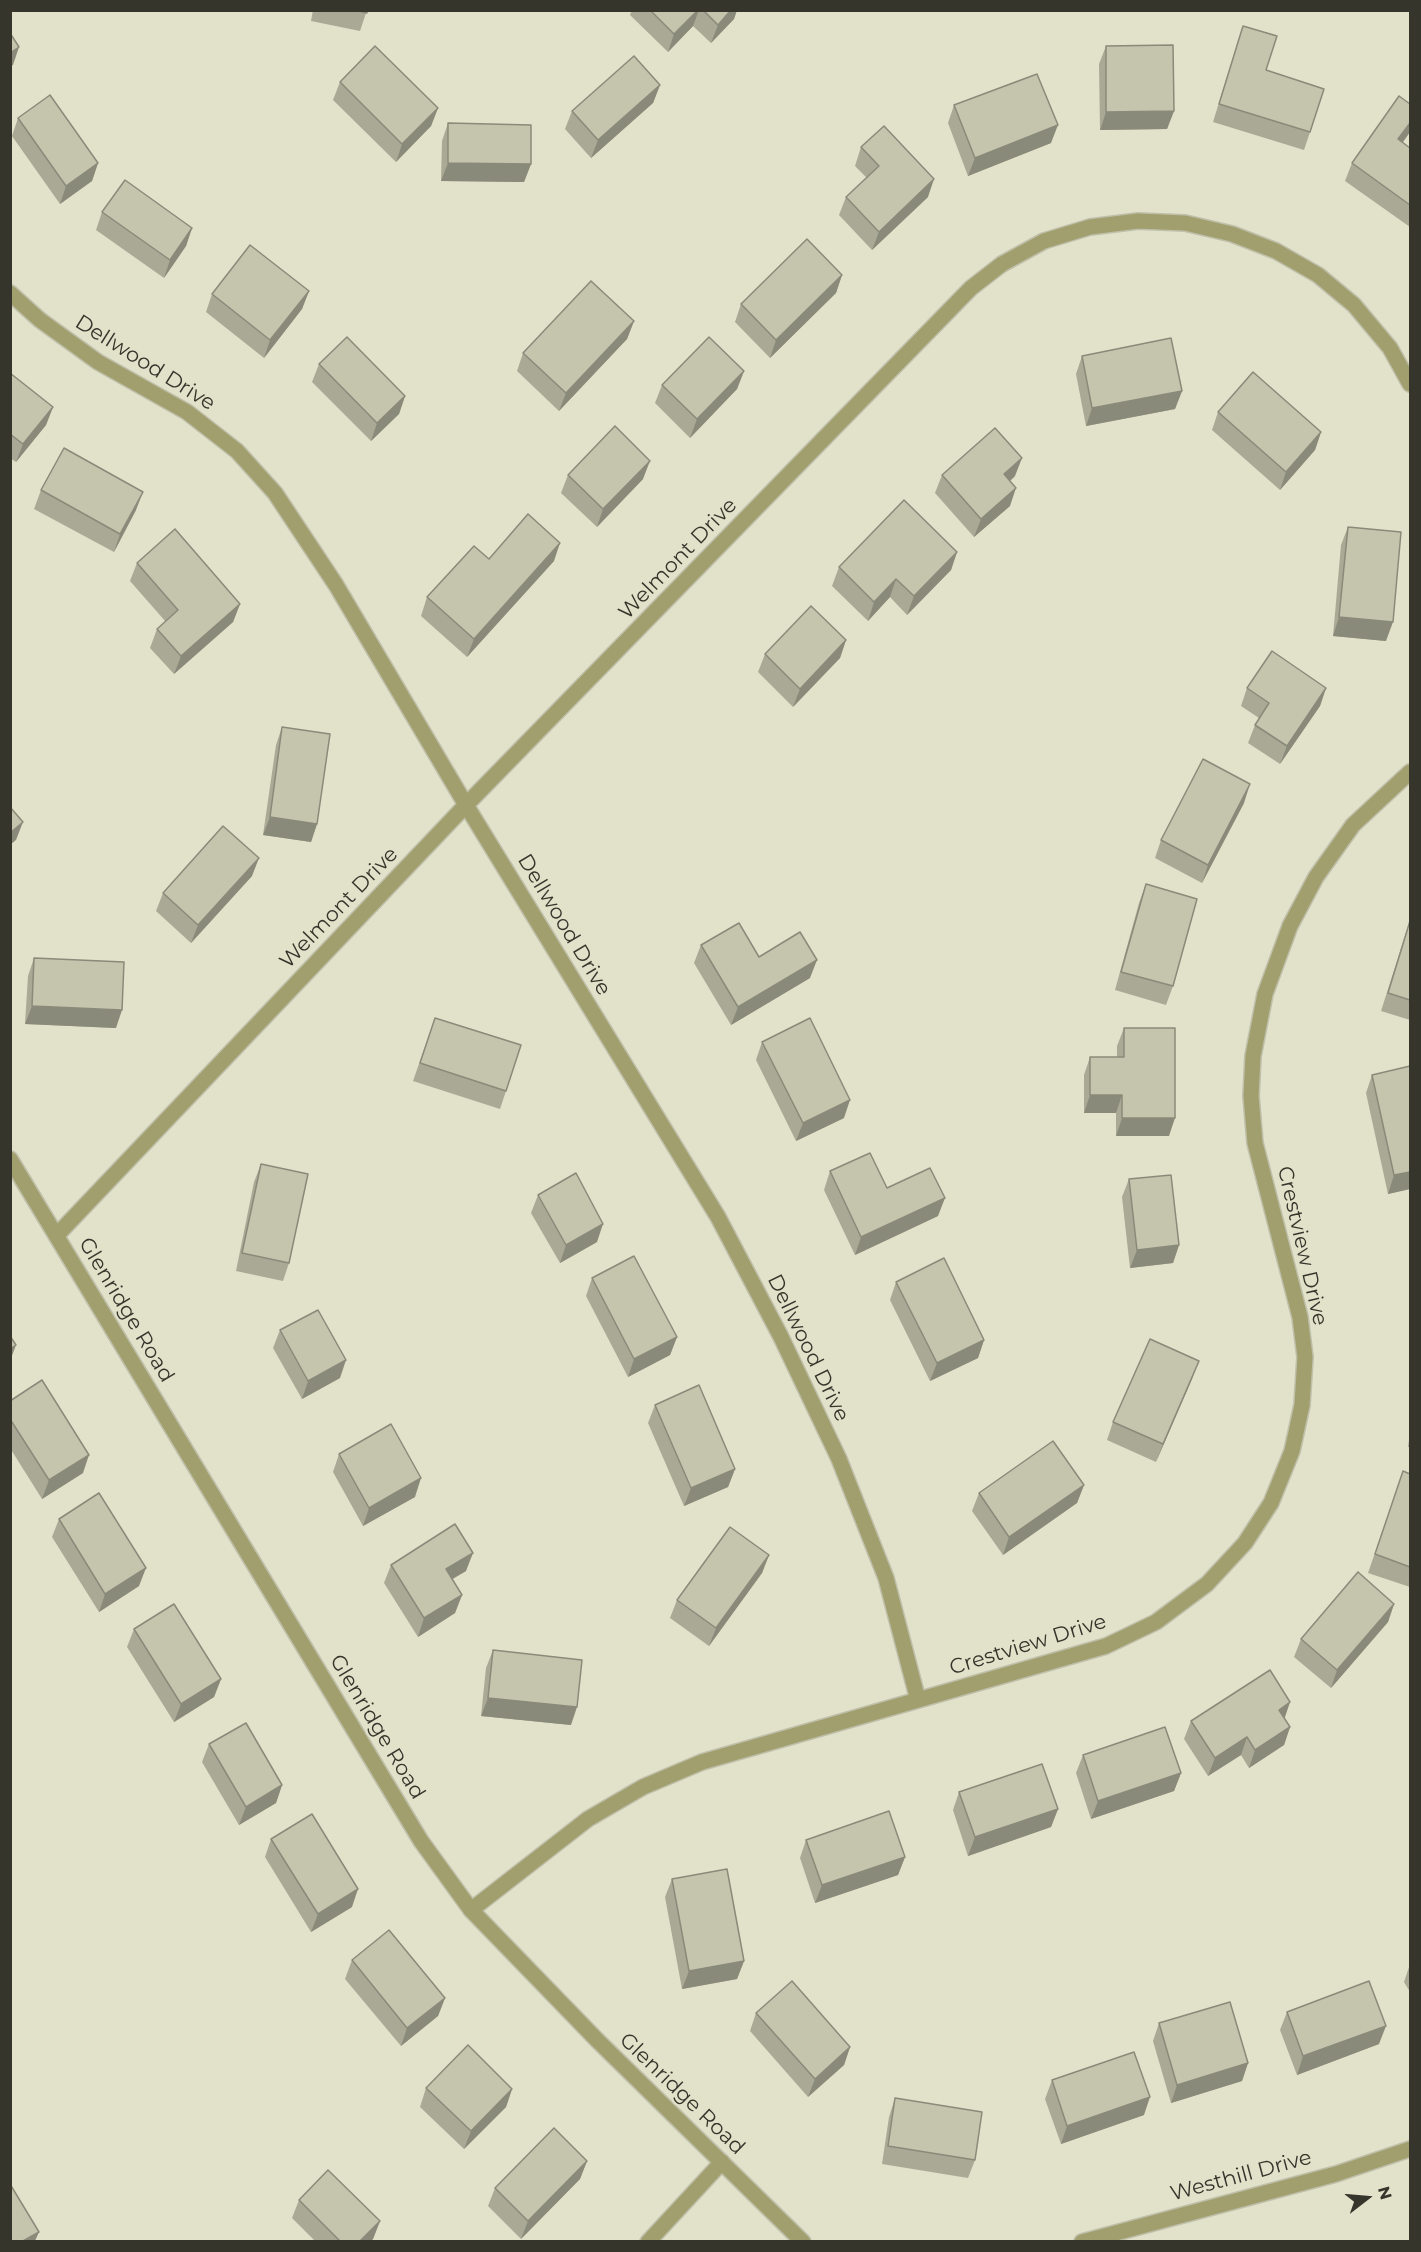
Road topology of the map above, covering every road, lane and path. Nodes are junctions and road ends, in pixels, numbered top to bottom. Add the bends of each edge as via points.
1 (10, 293) edge
2 (1410, 384) edge
3 (1410, 772) edge
4 (466, 805) junction
5 (10, 1159) edge
6 (57, 1235) junction
7 (918, 1700) junction
8 (471, 1910) junction
9 (1410, 2149) edge
10 (722, 2162) junction
11 (648, 2241) edge
12 (803, 2241) edge
13 (1082, 2241) edge

1 - 4 street, Dellwood Drive via 98,362 187,411 237,451 274,493 336,585
2 - 4 street, Welmont Drive via 1390,348 1354,305 1318,275 1276,251 1232,234 1185,223 1137,221 1090,227 1044,241 1002,264 971,288
3 - 7 street, Crestview Drive via 1353,825 1316,877 1290,926 1266,994 1253,1056 1255,1143 1300,1317 1305,1358 1302,1405 1292,1451 1271,1503 1245,1543 1207,1584 1156,1622 1106,1646
4 - 6 street, Welmont Drive
4 - 7 street, Dellwood Drive via 718,1218 782,1337 839,1459 886,1578
5 - 6 street, Glenridge Road
6 - 8 street, Glenridge Road via 421,1841
7 - 8 street, Crestview Drive via 702,1762 643,1787 588,1819
8 - 10 street, Glenridge Road
9 - 13 street, Westhill Drive via 1336,2174
10 - 11 street
10 - 12 street, Glenridge Road

